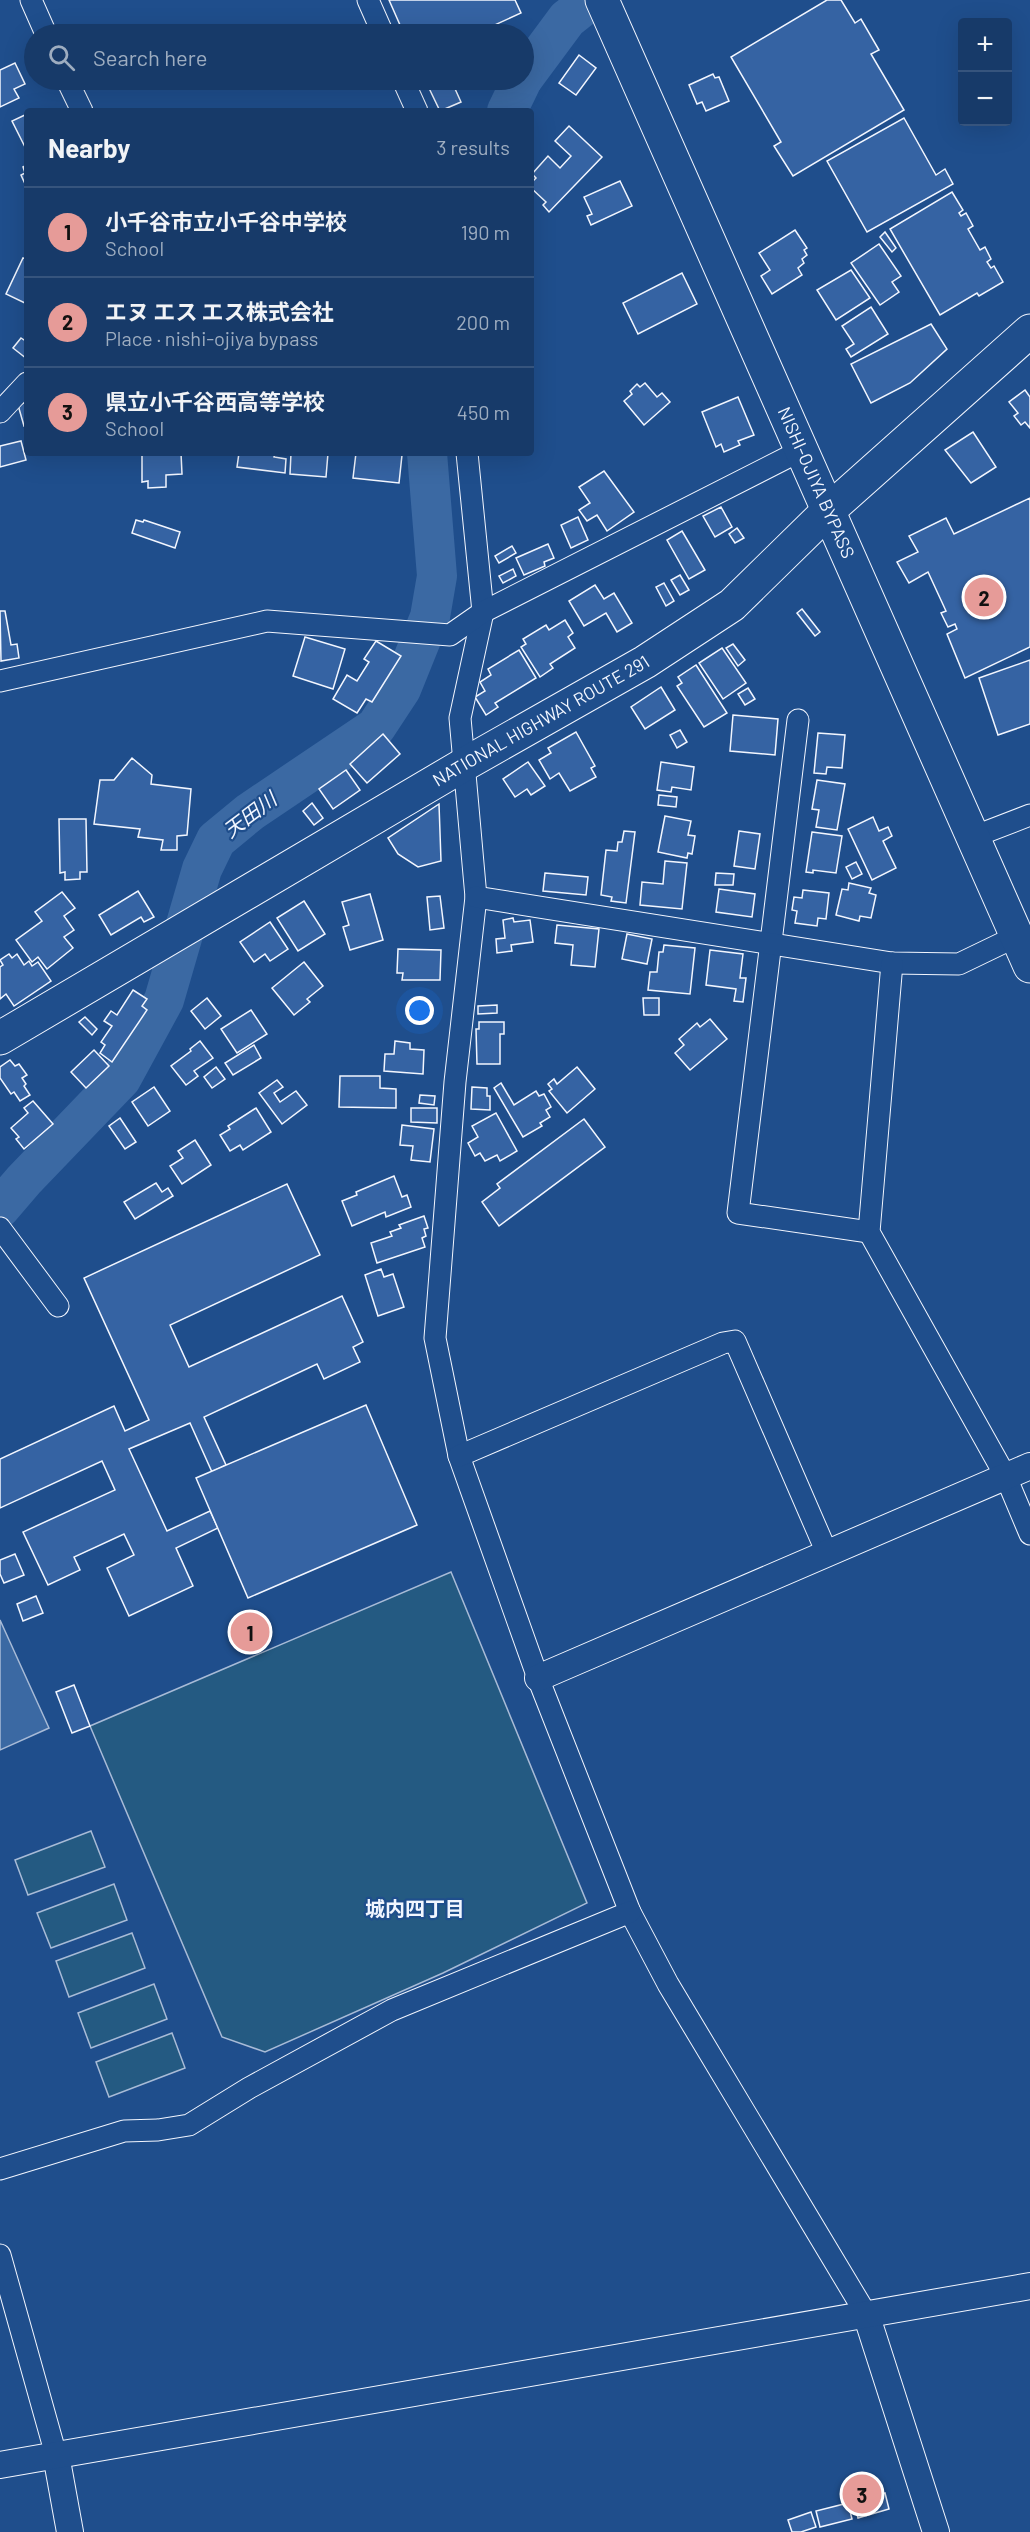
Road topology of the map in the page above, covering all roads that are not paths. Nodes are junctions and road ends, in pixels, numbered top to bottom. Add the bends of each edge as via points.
1 (31, 0) edge
2 (368, 0) edge
3 (607, 13) edge
4 (42, 24) edge
5 (379, 24) edge
6 (72, 90) edge
7 (408, 90) edge
8 (81, 108) edge
9 (416, 108) edge
10 (1030, 332) edge
11 (24, 385) edge
12 (0, 412) edge
13 (800, 451) junction
14 (467, 456) edge
15 (828, 511) junction
16 (483, 612) junction
17 (0, 681) edge
18 (798, 720) dead end
19 (465, 764) junction
20 (1030, 815) edge
21 (973, 837) junction
22 (476, 897) junction
23 (1017, 936) junction
24 (771, 944) junction
25 (892, 963) junction
26 (1030, 966) edge
27 (0, 1038) edge
28 (0, 1228) edge
29 (869, 1232) junction
30 (58, 1306) dead end
31 (459, 1456) junction
32 (1030, 1466) edge
33 (1005, 1477) junction
34 (1030, 1534) edge
35 (827, 1553) junction
36 (538, 1678) junction
37 (630, 1912) junction
38 (0, 2169) edge
39 (0, 2255) edge
40 (1030, 2286) edge
41 (866, 2314) junction
42 (56, 2455) junction
43 (0, 2465) edge
44 (70, 2532) edge
45 (936, 2532) edge

1 - 4 street
2 - 5 street
3 - 13 highway, NISHI-OJIYA BYPASS
6 - 8 street
7 - 9 street
10 - 15 highway, NATIONAL HIGHWAY ROUTE 291
11 - 12 street
13 - 15 highway, NISHI-OJIYA BYPASS
13 - 16 street
14 - 16 street
15 - 19 highway, NATIONAL HIGHWAY ROUTE 291 via 732,605 645,662
15 - 21 highway, NISHI-OJIYA BYPASS
16 - 17 street via 450,635 267,621
16 - 19 street via 460,718
18 - 24 street
19 - 22 street
19 - 27 highway, NATIONAL HIGHWAY ROUTE 291
20 - 21 street
21 - 23 highway, NISHI-OJIYA BYPASS
22 - 24 street
22 - 31 street via 455,1082 435,1338
23 - 25 street via 959,963
23 - 26 highway, NISHI-OJIYA BYPASS
24 - 25 street
24 - 29 street via 738,1213
25 - 29 street
28 - 30 street
29 - 33 street
31 - 35 street via 723,1342 735,1341
31 - 36 street
32 - 33 street
33 - 34 street
33 - 35 street
35 - 36 street
36 - 37 street
37 - 38 street via 392,2010 189,2125 124,2131
37 - 41 street via 668,1984
39 - 42 street
40 - 41 street
41 - 42 street
41 - 45 street
42 - 43 street
42 - 44 street

